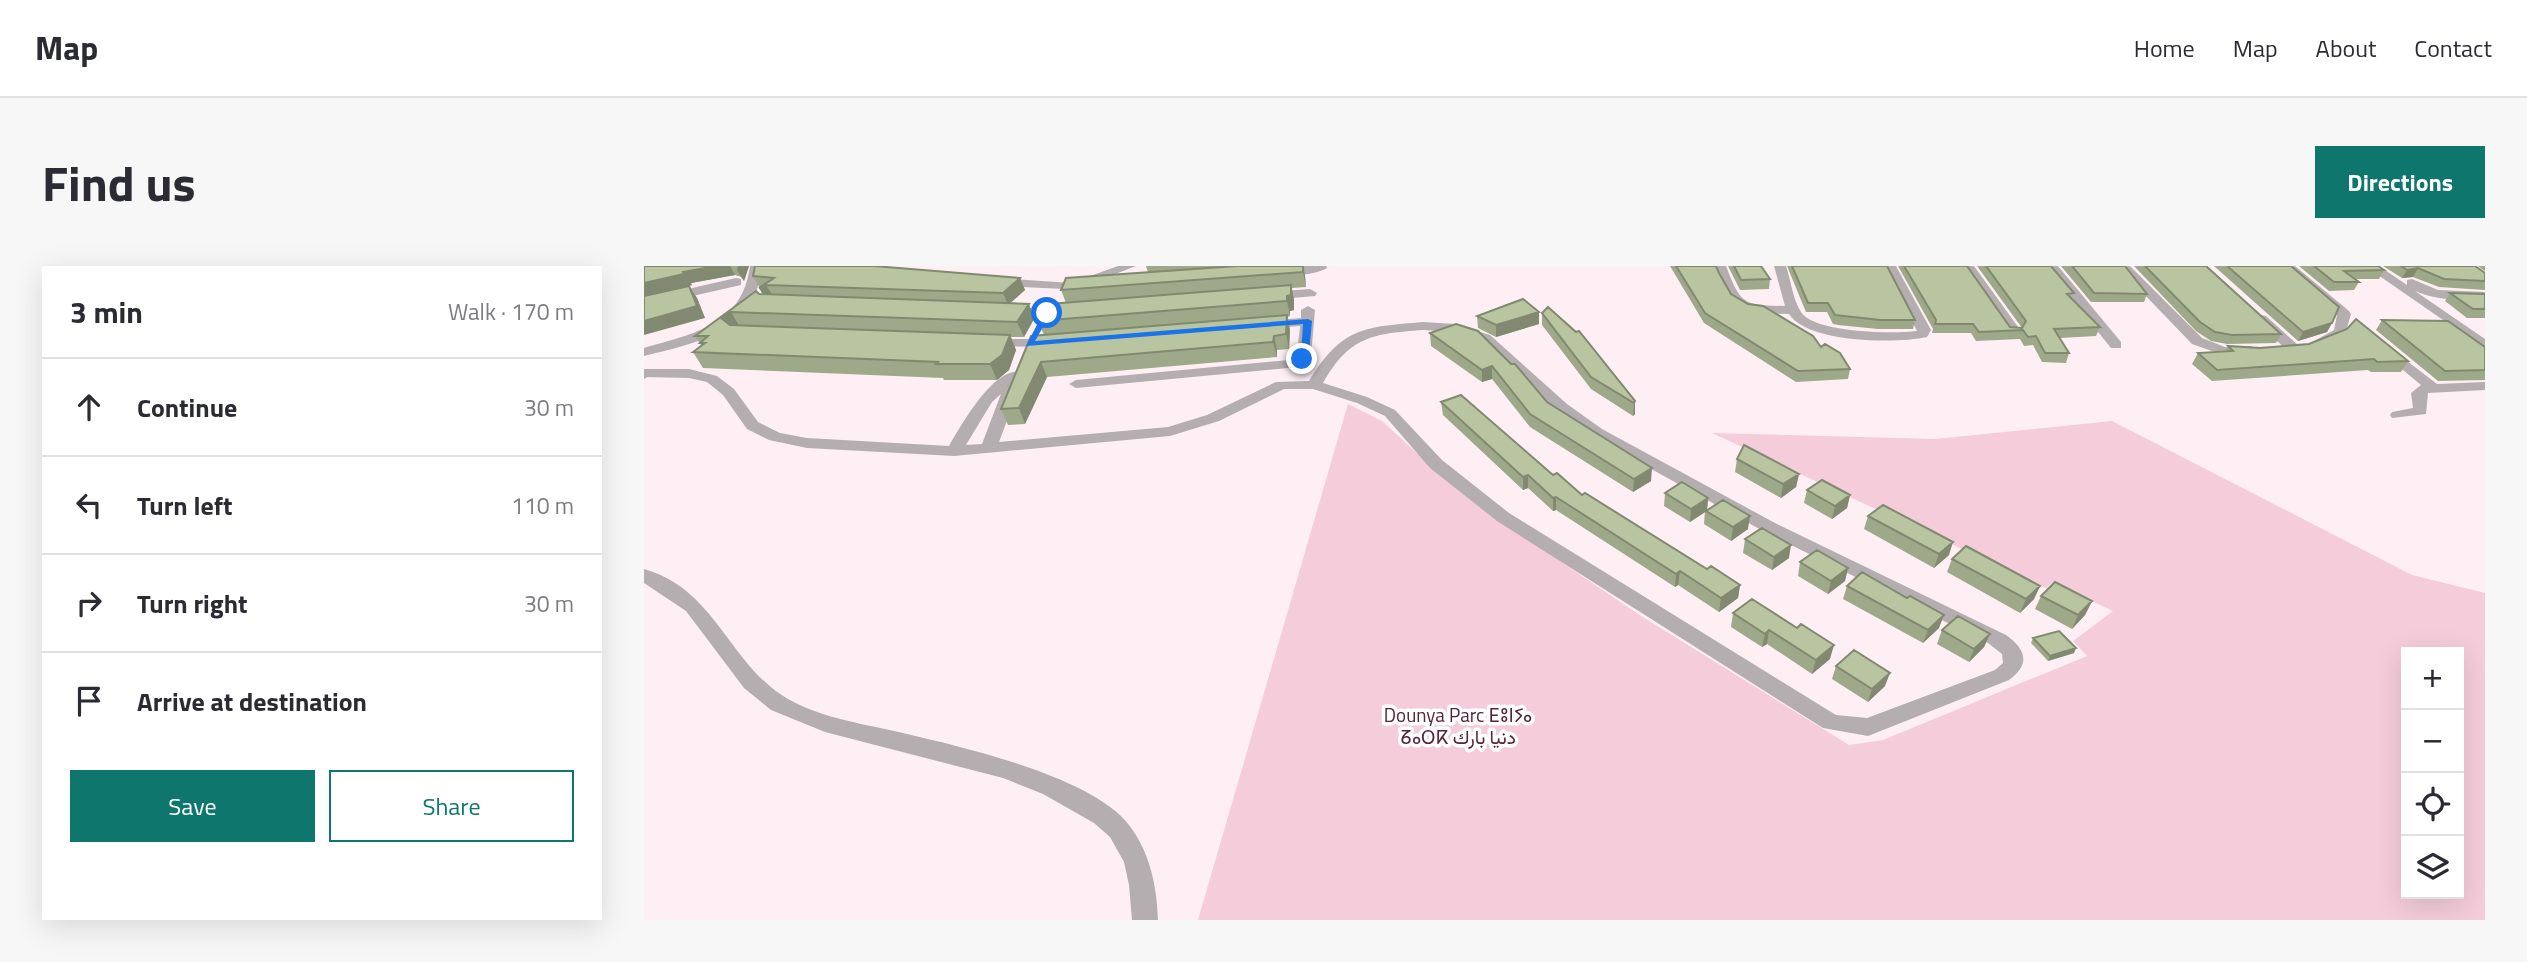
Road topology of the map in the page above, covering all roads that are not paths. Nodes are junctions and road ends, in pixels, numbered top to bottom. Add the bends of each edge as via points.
1 (756, 266) edge
2 (1129, 266) edge
3 (1720, 266) edge
4 (1780, 266) edge
5 (1890, 266) edge
6 (1968, 266) edge
7 (2051, 266) edge
8 (2123, 266) edge
9 (2287, 266) edge
10 (2371, 266) edge
11 (2378, 266) edge
12 (1322, 267) edge
13 (2392, 268) edge
14 (1268, 272) edge
15 (984, 280) edge
16 (736, 282) dead end
17 (1120, 283) edge
18 (1066, 287) junction
19 (1310, 293) junction
20 (2485, 296) edge
21 (1256, 297) edge
22 (644, 303) edge
23 (1794, 310) junction
24 (992, 311) edge
25 (2253, 311) edge
26 (1083, 312) edge
27 (1047, 313) junction
28 (1308, 321) junction
29 (1242, 327) edge
30 (2014, 331) edge
31 (2374, 339) edge
32 (978, 342) edge
33 (1070, 342) edge
34 (2116, 345) dead end
35 (2485, 345) edge
36 (2293, 348) junction
37 (644, 352) edge
38 (1022, 359) junction
39 (645, 374) edge
40 (1076, 384) dead end
41 (1314, 385) junction
42 (2485, 386) edge
43 (2433, 388) junction
44 (2398, 415) dead end
45 (988, 449) junction
46 (954, 451) junction
47 (649, 582) edge
48 (1145, 920) edge

1 - 37 street via 750,294 718,328
2 - 18 street
3 - 23 street via 1739,302
4 - 23 street
5 - 23 street via 1924,330 1922,334 1824,330 1802,322
6 - 30 street
7 - 34 street
8 - 36 street via 2202,345 2230,351
9 - 36 street via 2349,318 2334,338
10 - 35 street
11 - 13 street
12 - 14 street
12 - 19 street
13 - 20 street via 2435,294
15 - 18 street
16 - 22 street
17 - 18 street
18 - 27 street
19 - 21 street
19 - 28 street
24 - 27 street
25 - 36 street
26 - 27 street
27 - 38 street
28 - 29 street
28 - 40 street via 1304,356 1293,365
31 - 43 street
32 - 38 street
33 - 38 street
38 - 45 street
38 - 46 street via 986,399
39 - 46 street via 688,374 714,380 728,391 749,422 784,439
41 - 41 street via 1330,356 1344,342 1362,334 1423,326 1471,332 1503,352 1596,432 1769,527 1995,638 2009,648 2013,667 1868,727 1831,722 1503,517 1436,464 1390,413
41 - 45 street via 1281,385 1213,418 1170,431
42 - 43 street
43 - 44 street via 2419,393 2421,411
45 - 46 street
47 - 48 street via 691,603 751,684 780,705 817,721 1008,770 1086,805 1118,829 1127,844 1145,898

